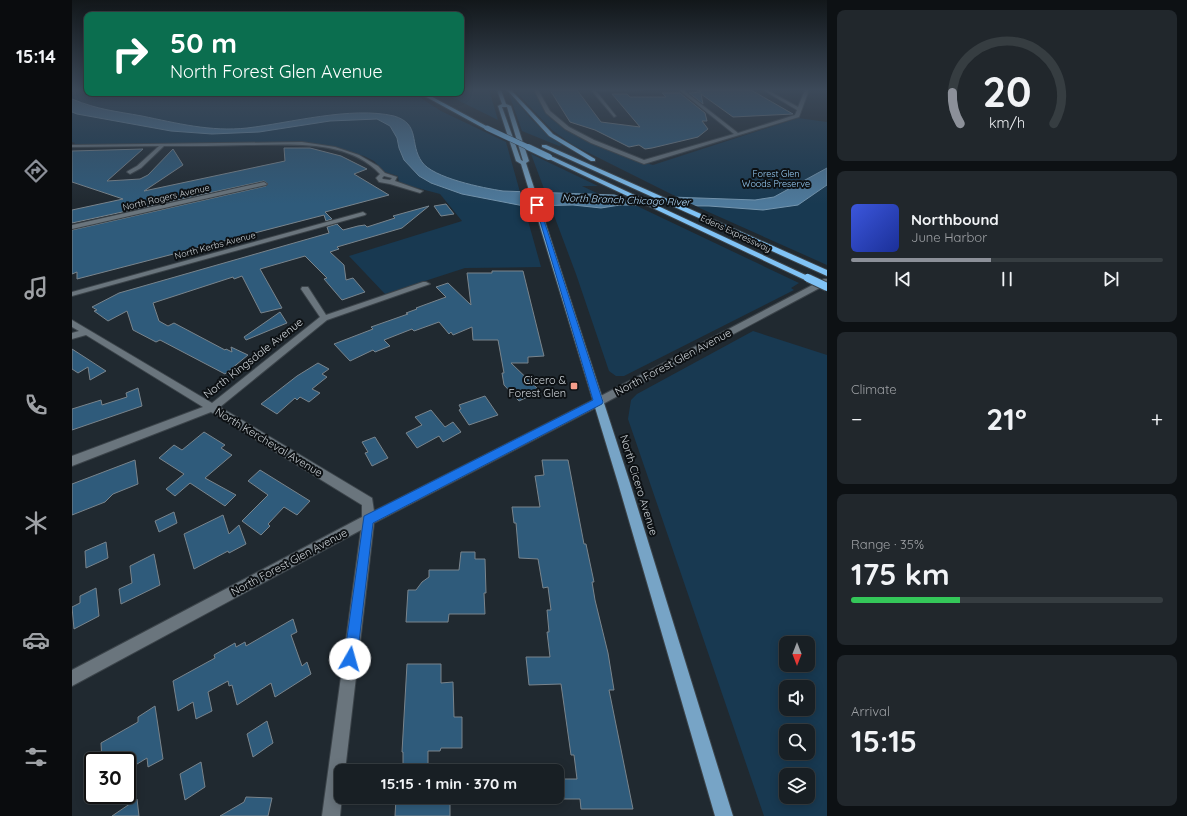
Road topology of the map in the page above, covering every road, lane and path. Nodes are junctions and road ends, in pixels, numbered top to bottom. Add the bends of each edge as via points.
1 (488, 128) edge
2 (505, 128) edge
3 (508, 128) edge
4 (516, 128) edge
5 (545, 128) edge
6 (569, 128) edge
7 (729, 128) edge
8 (757, 128) edge
9 (737, 134) junction
10 (529, 139) dead end
11 (537, 142) dead end
12 (72, 146) edge
13 (162, 146) junction
14 (523, 163) junction
15 (130, 172) dead end
16 (627, 183) junction
17 (264, 184) dead end
18 (420, 191) dead end
19 (363, 214) dead end
20 (72, 227) edge
21 (824, 272) edge
22 (827, 281) edge
23 (426, 284) dead end
24 (827, 287) edge
25 (305, 289) dead end
26 (72, 294) edge
27 (324, 318) junction
28 (72, 323) edge
29 (87, 332) junction
30 (72, 336) edge
31 (598, 402) junction
32 (212, 408) junction
33 (72, 461) edge
34 (368, 520) junction
35 (72, 678) edge
36 (330, 816) edge
37 (724, 816) edge

1 - 24 highway, Edens Expressway, bridge
2 - 10 highway
3 - 14 main road, North Cicero Avenue via 519,161
4 - 14 main road, North Cicero Avenue via 526,162
5 - 16 highway via 563,144 619,174
6 - 9 street via 644,162
7 - 9 street
8 - 9 street
11 - 16 highway, Edens Expressway
12 - 13 street
13 - 15 street via 140,167
13 - 18 street via 302,143 314,145 366,159 383,174 380,180
14 - 31 main road, North Cicero Avenue
16 - 21 highway, Edens Expressway
17 - 20 street, North Rogers Avenue
19 - 26 street, North Kerbs Avenue
22 - 31 street, North Forest Glen Avenue
23 - 27 street, North Kingsdale Avenue
25 - 27 street
27 - 32 street, North Kingsdale Avenue
28 - 29 street, North Kercheval Avenue
29 - 30 street
29 - 32 street, North Kercheval Avenue
31 - 34 street, North Forest Glen Avenue
31 - 37 main road, North Cicero Avenue
32 - 33 street, North Kingsdale Avenue
32 - 34 street, North Kercheval Avenue via 368,502
34 - 35 street, North Forest Glen Avenue
34 - 36 street

